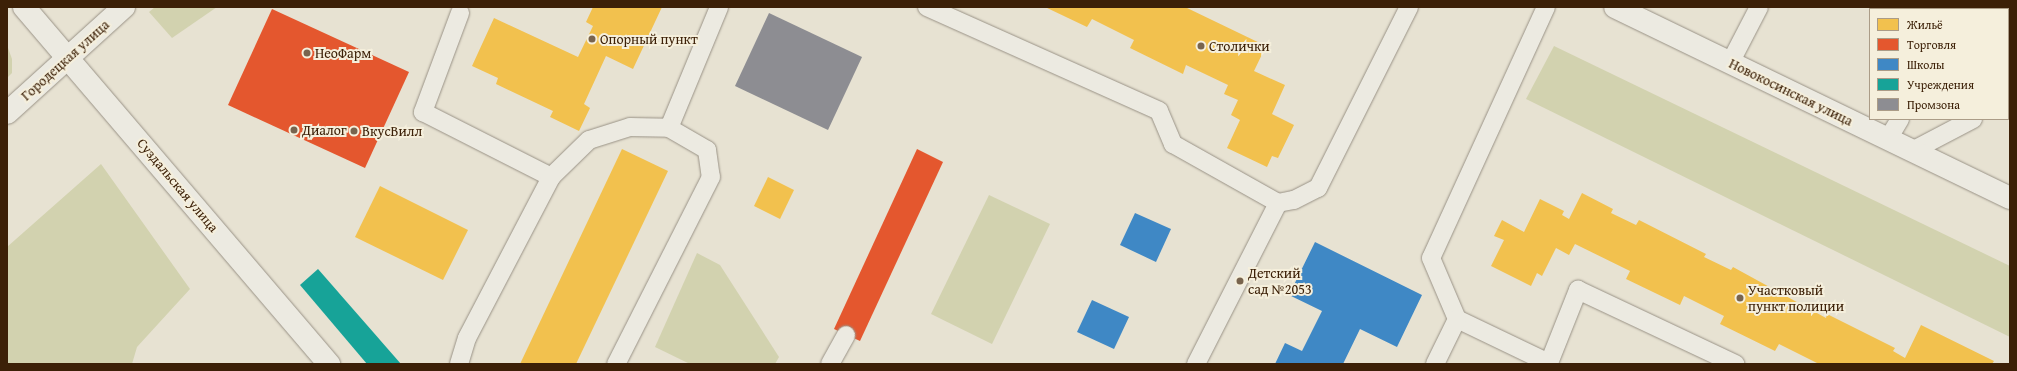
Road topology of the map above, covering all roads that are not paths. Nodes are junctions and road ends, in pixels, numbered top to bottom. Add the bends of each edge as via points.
1 (24, 7) edge
2 (124, 7) edge
3 (719, 7) edge
4 (927, 7) edge
5 (1409, 7) edge
6 (1546, 7) edge
7 (1615, 7) edge
8 (1759, 7) edge
9 (461, 9) edge
10 (69, 57) junction
11 (1730, 63) junction
12 (7, 113) edge
13 (1899, 120) edge
14 (1971, 120) edge
15 (669, 128) junction
16 (1888, 139) junction
17 (1912, 151) junction
18 (551, 176) junction
19 (2010, 198) edge
20 (1278, 203) junction
21 (1456, 319) junction
22 (846, 335) dead end
23 (330, 364) edge
24 (459, 364) edge
25 (616, 364) edge
26 (830, 364) edge
27 (1196, 364) edge
28 (1435, 364) edge
29 (1735, 364) edge

1 - 10 street, Суздальская улица
2 - 10 street, Городецкая улица
3 - 15 lane
4 - 20 lane via 1159,110 1173,144
5 - 20 lane via 1318,188 1294,200
6 - 21 lane via 1431,258
7 - 11 street, Новокосинская улица
8 - 11 lane
9 - 18 lane via 422,112
10 - 12 street, Городецкая улица
10 - 23 street, Суздальская улица
11 - 16 street, Новокосинская улица
13 - 16 lane
14 - 17 lane
15 - 18 lane via 630,127 589,140
15 - 25 lane via 706,150 711,176
16 - 17 street, Новокосинская улица
17 - 19 street, Новокосинская улица
18 - 24 lane via 467,338
20 - 27 lane
21 - 28 lane
21 - 29 lane via 1549,363 1578,290
22 - 26 lane

